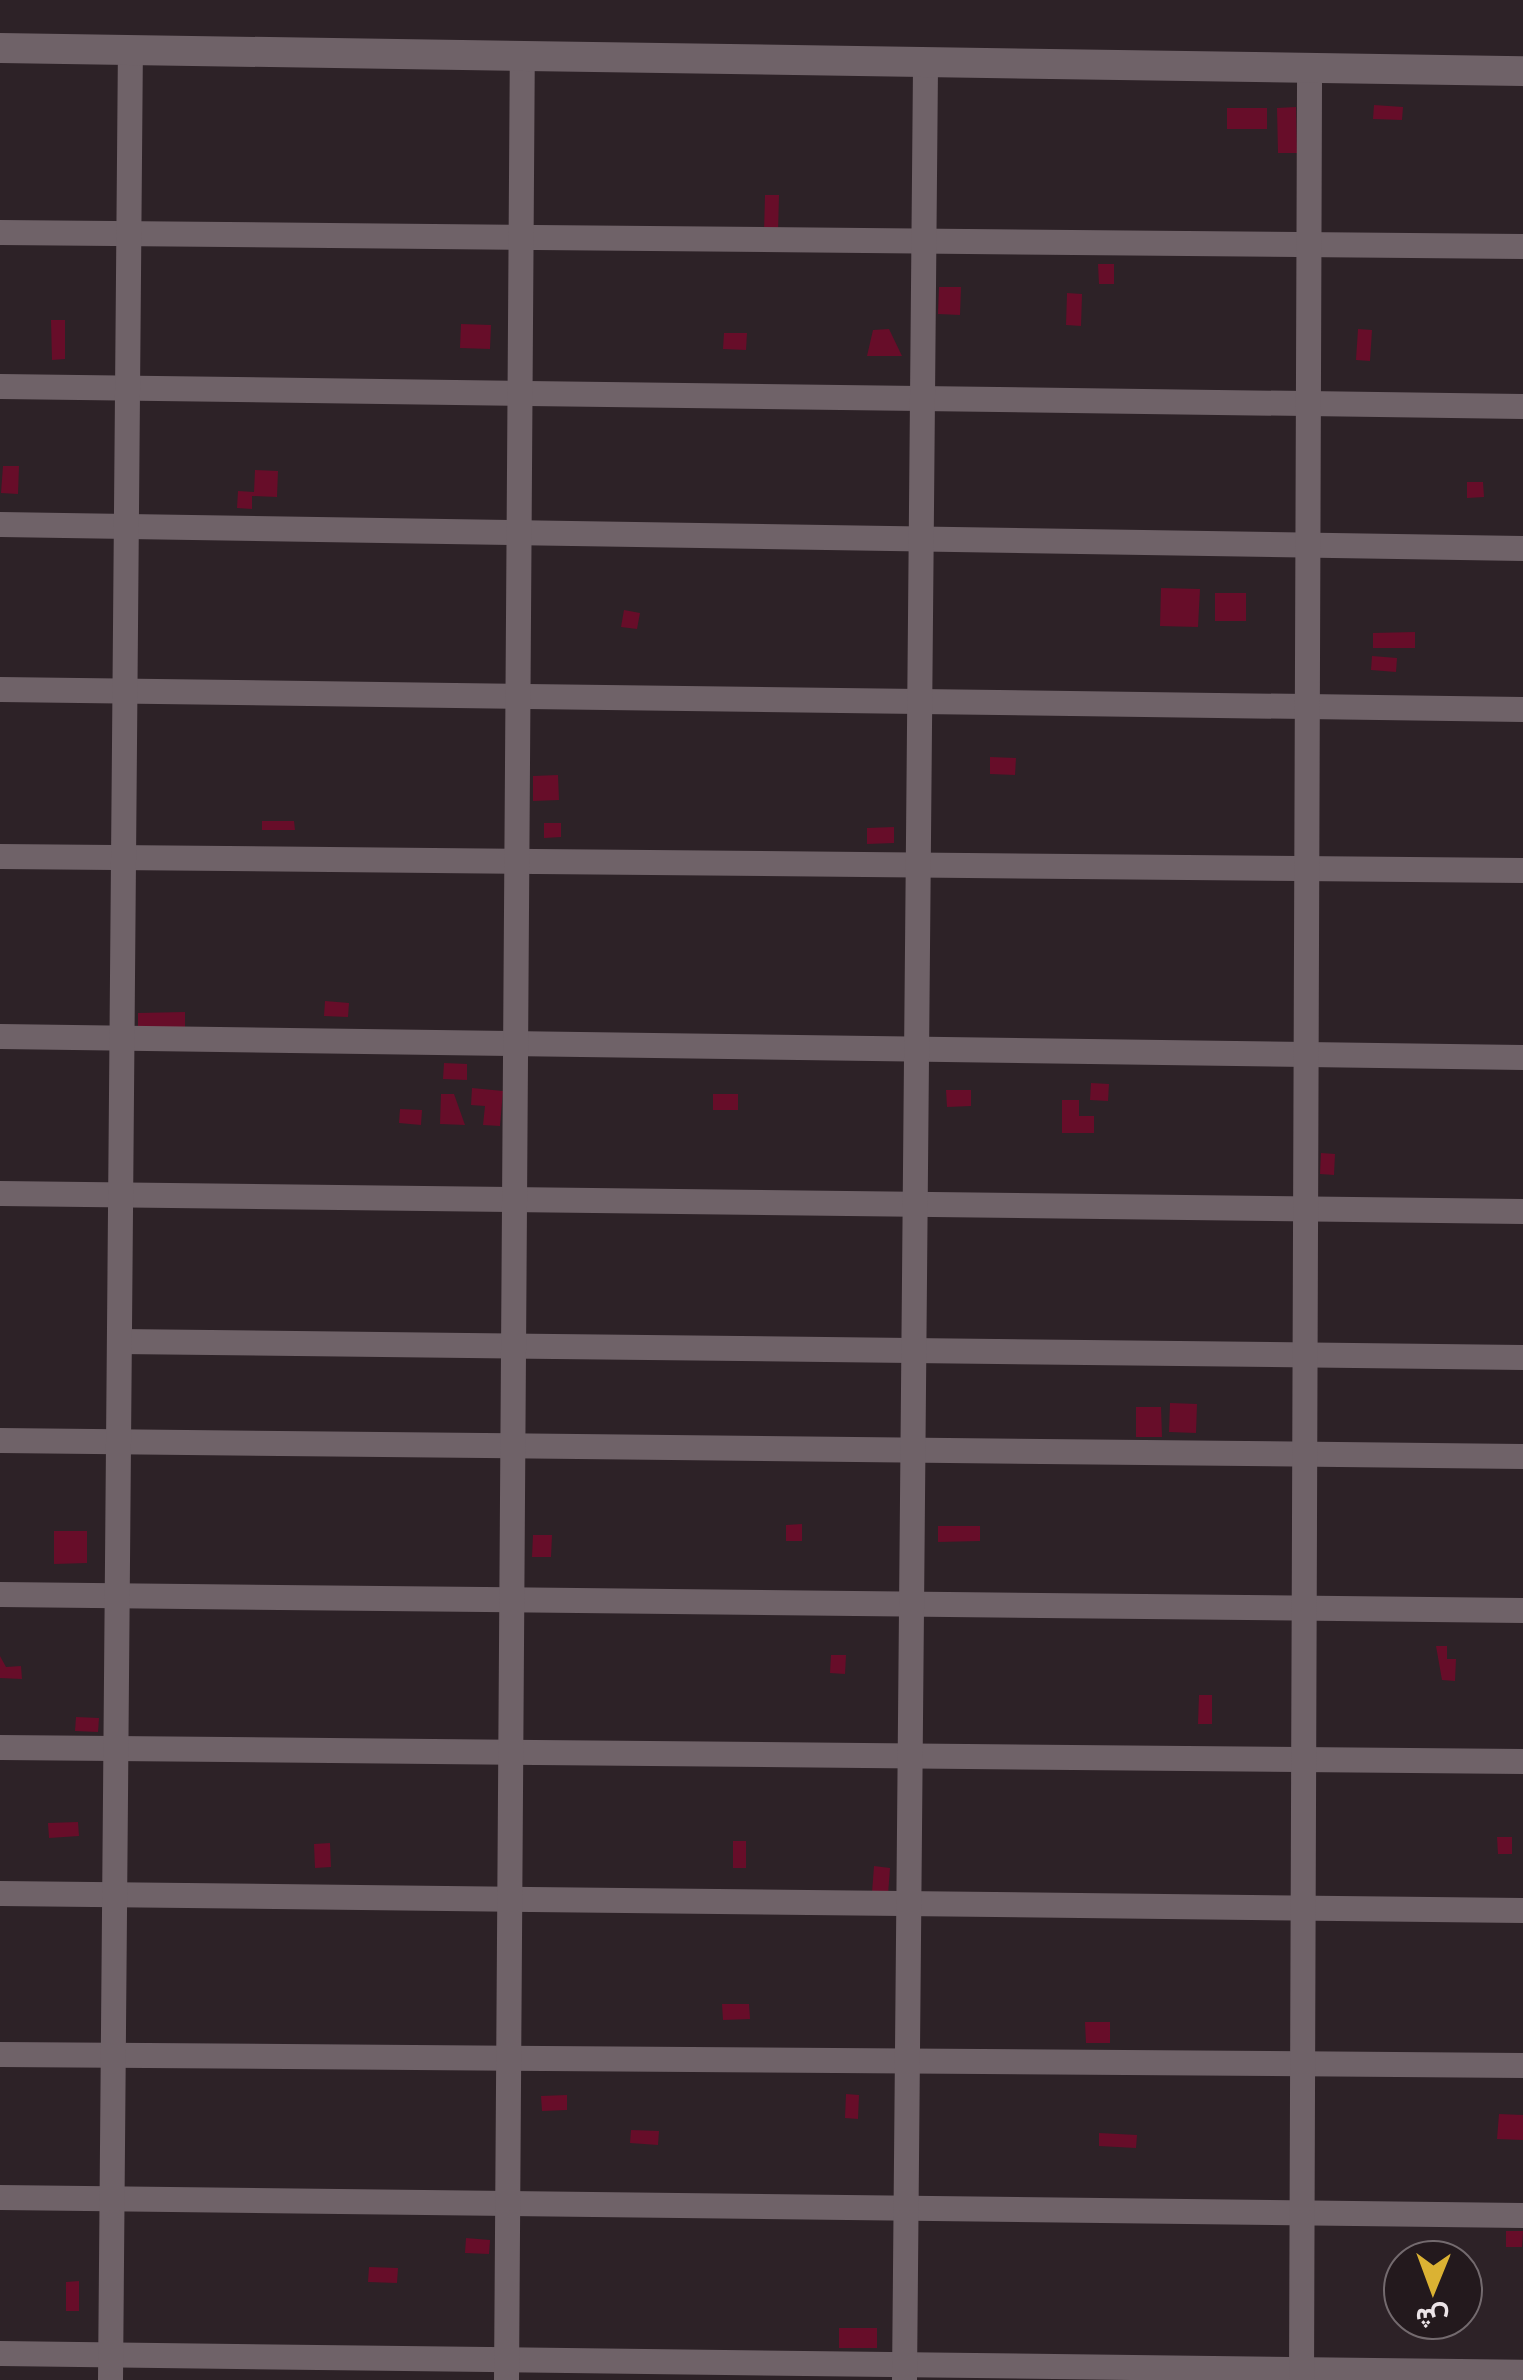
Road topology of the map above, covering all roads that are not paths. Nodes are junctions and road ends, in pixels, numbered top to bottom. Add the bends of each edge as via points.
1 (0, 48) edge
2 (130, 50) junction
3 (522, 56) junction
4 (925, 62) junction
5 (1309, 68) junction
6 (1523, 71) edge
7 (0, 232) edge
8 (128, 233) junction
9 (521, 236) junction
10 (923, 240) junction
11 (1308, 244) junction
12 (1523, 246) edge
13 (0, 386) edge
14 (127, 388) junction
15 (520, 393) junction
16 (922, 398) junction
17 (1308, 403) junction
18 (1523, 406) edge
19 (0, 524) edge
20 (126, 526) junction
21 (519, 532) junction
22 (920, 538) junction
23 (1308, 545) junction
24 (1523, 548) edge
25 (0, 689) edge
26 (125, 690) junction
27 (518, 696) junction
28 (919, 701) junction
29 (1307, 706) junction
30 (1523, 708) edge
31 (0, 856) edge
32 (123, 857) junction
33 (517, 861) junction
34 (918, 864) junction
35 (1306, 868) junction
36 (1523, 870) edge
37 (0, 1036) edge
38 (122, 1037) junction
39 (516, 1043) junction
40 (916, 1048) junction
41 (1306, 1054) junction
42 (1523, 1057) edge
43 (0, 1193) edge
44 (120, 1194) junction
45 (514, 1199) junction
46 (915, 1204) junction
47 (1305, 1208) junction
48 (1523, 1211) edge
49 (119, 1341) junction
50 (514, 1346) junction
51 (914, 1350) junction
52 (1304, 1355) junction
53 (1523, 1358) edge
54 (0, 1440) edge
55 (118, 1441) junction
56 (513, 1446) junction
57 (912, 1450) junction
58 (1304, 1454) junction
59 (1523, 1456) edge
60 (0, 1594) edge
61 (117, 1596) junction
62 (512, 1600) junction
63 (911, 1604) junction
64 (1304, 1608) junction
65 (1523, 1610) edge
66 (0, 1747) edge
67 (115, 1748) junction
68 (510, 1752) junction
69 (910, 1756) junction
70 (1303, 1759) junction
71 (1523, 1761) edge
72 (0, 1893) edge
73 (114, 1894) junction
74 (510, 1899) junction
75 (908, 1904) junction
76 (1303, 1908) junction
77 (1523, 1910) edge
78 (0, 2054) edge
79 (112, 2055) junction
80 (508, 2058) junction
81 (907, 2061) junction
82 (1302, 2063) junction
83 (1523, 2065) edge
84 (0, 2197) edge
85 (112, 2198) junction
86 (508, 2203) junction
87 (906, 2208) junction
88 (1302, 2212) junction
89 (1523, 2215) edge
90 (0, 2353) edge
91 (110, 2367) edge
92 (506, 2370) edge
93 (904, 2372) edge
94 (1523, 2372) edge
95 (1301, 2375) edge

1 - 2 street
2 - 3 street
2 - 8 street
3 - 4 street
3 - 9 street
4 - 5 street
4 - 10 street
5 - 6 street
5 - 11 street
7 - 8 street
8 - 9 street
8 - 14 street
9 - 10 street
9 - 15 street
10 - 11 street
10 - 16 street
11 - 12 street
11 - 17 street
13 - 14 street
14 - 15 street
14 - 20 street
15 - 16 street
15 - 21 street
16 - 17 street
16 - 22 street
17 - 18 street
17 - 23 street
19 - 20 street
20 - 21 street
20 - 26 street
21 - 22 street
21 - 27 street
22 - 23 street
22 - 28 street
23 - 24 street
23 - 29 street
25 - 26 street
26 - 27 street
26 - 32 street
27 - 28 street
27 - 33 street
28 - 29 street
28 - 34 street
29 - 30 street
29 - 35 street
31 - 32 street
32 - 33 street
32 - 38 street
33 - 34 street
33 - 39 street
34 - 35 street
34 - 40 street
35 - 36 street
35 - 41 street
37 - 38 street
38 - 39 street
38 - 44 street
39 - 40 street
39 - 45 street
40 - 41 street
40 - 46 street
41 - 42 street
41 - 47 street
43 - 44 street
44 - 45 street
44 - 49 street
45 - 46 street
45 - 50 street
46 - 47 street
46 - 51 street
47 - 48 street
47 - 52 street
49 - 50 street
49 - 55 street
50 - 51 street
50 - 56 street
51 - 52 street
51 - 57 street
52 - 53 street
52 - 58 street
54 - 55 street
55 - 56 street
55 - 61 street
56 - 57 street
56 - 62 street
57 - 58 street
57 - 63 street
58 - 59 street
58 - 64 street
60 - 61 street
61 - 62 street
61 - 67 street
62 - 63 street
62 - 68 street
63 - 64 street
63 - 69 street
64 - 65 street
64 - 70 street
66 - 67 street
67 - 68 street
67 - 73 street
68 - 69 street
68 - 74 street
69 - 70 street
69 - 75 street
70 - 71 street
70 - 76 street
72 - 73 street
73 - 74 street
73 - 79 street
74 - 75 street
74 - 80 street
75 - 76 street
75 - 81 street
76 - 77 street
76 - 82 street
78 - 79 street
79 - 80 street
79 - 85 street
80 - 81 street
80 - 86 street
81 - 82 street
81 - 87 street
82 - 83 street
82 - 88 street
84 - 85 street
85 - 86 street
85 - 91 street
86 - 87 street
86 - 92 street
87 - 88 street
87 - 93 street
88 - 89 street
88 - 95 street
90 - 91 street
91 - 92 street
92 - 93 street
93 - 95 street
94 - 95 street

